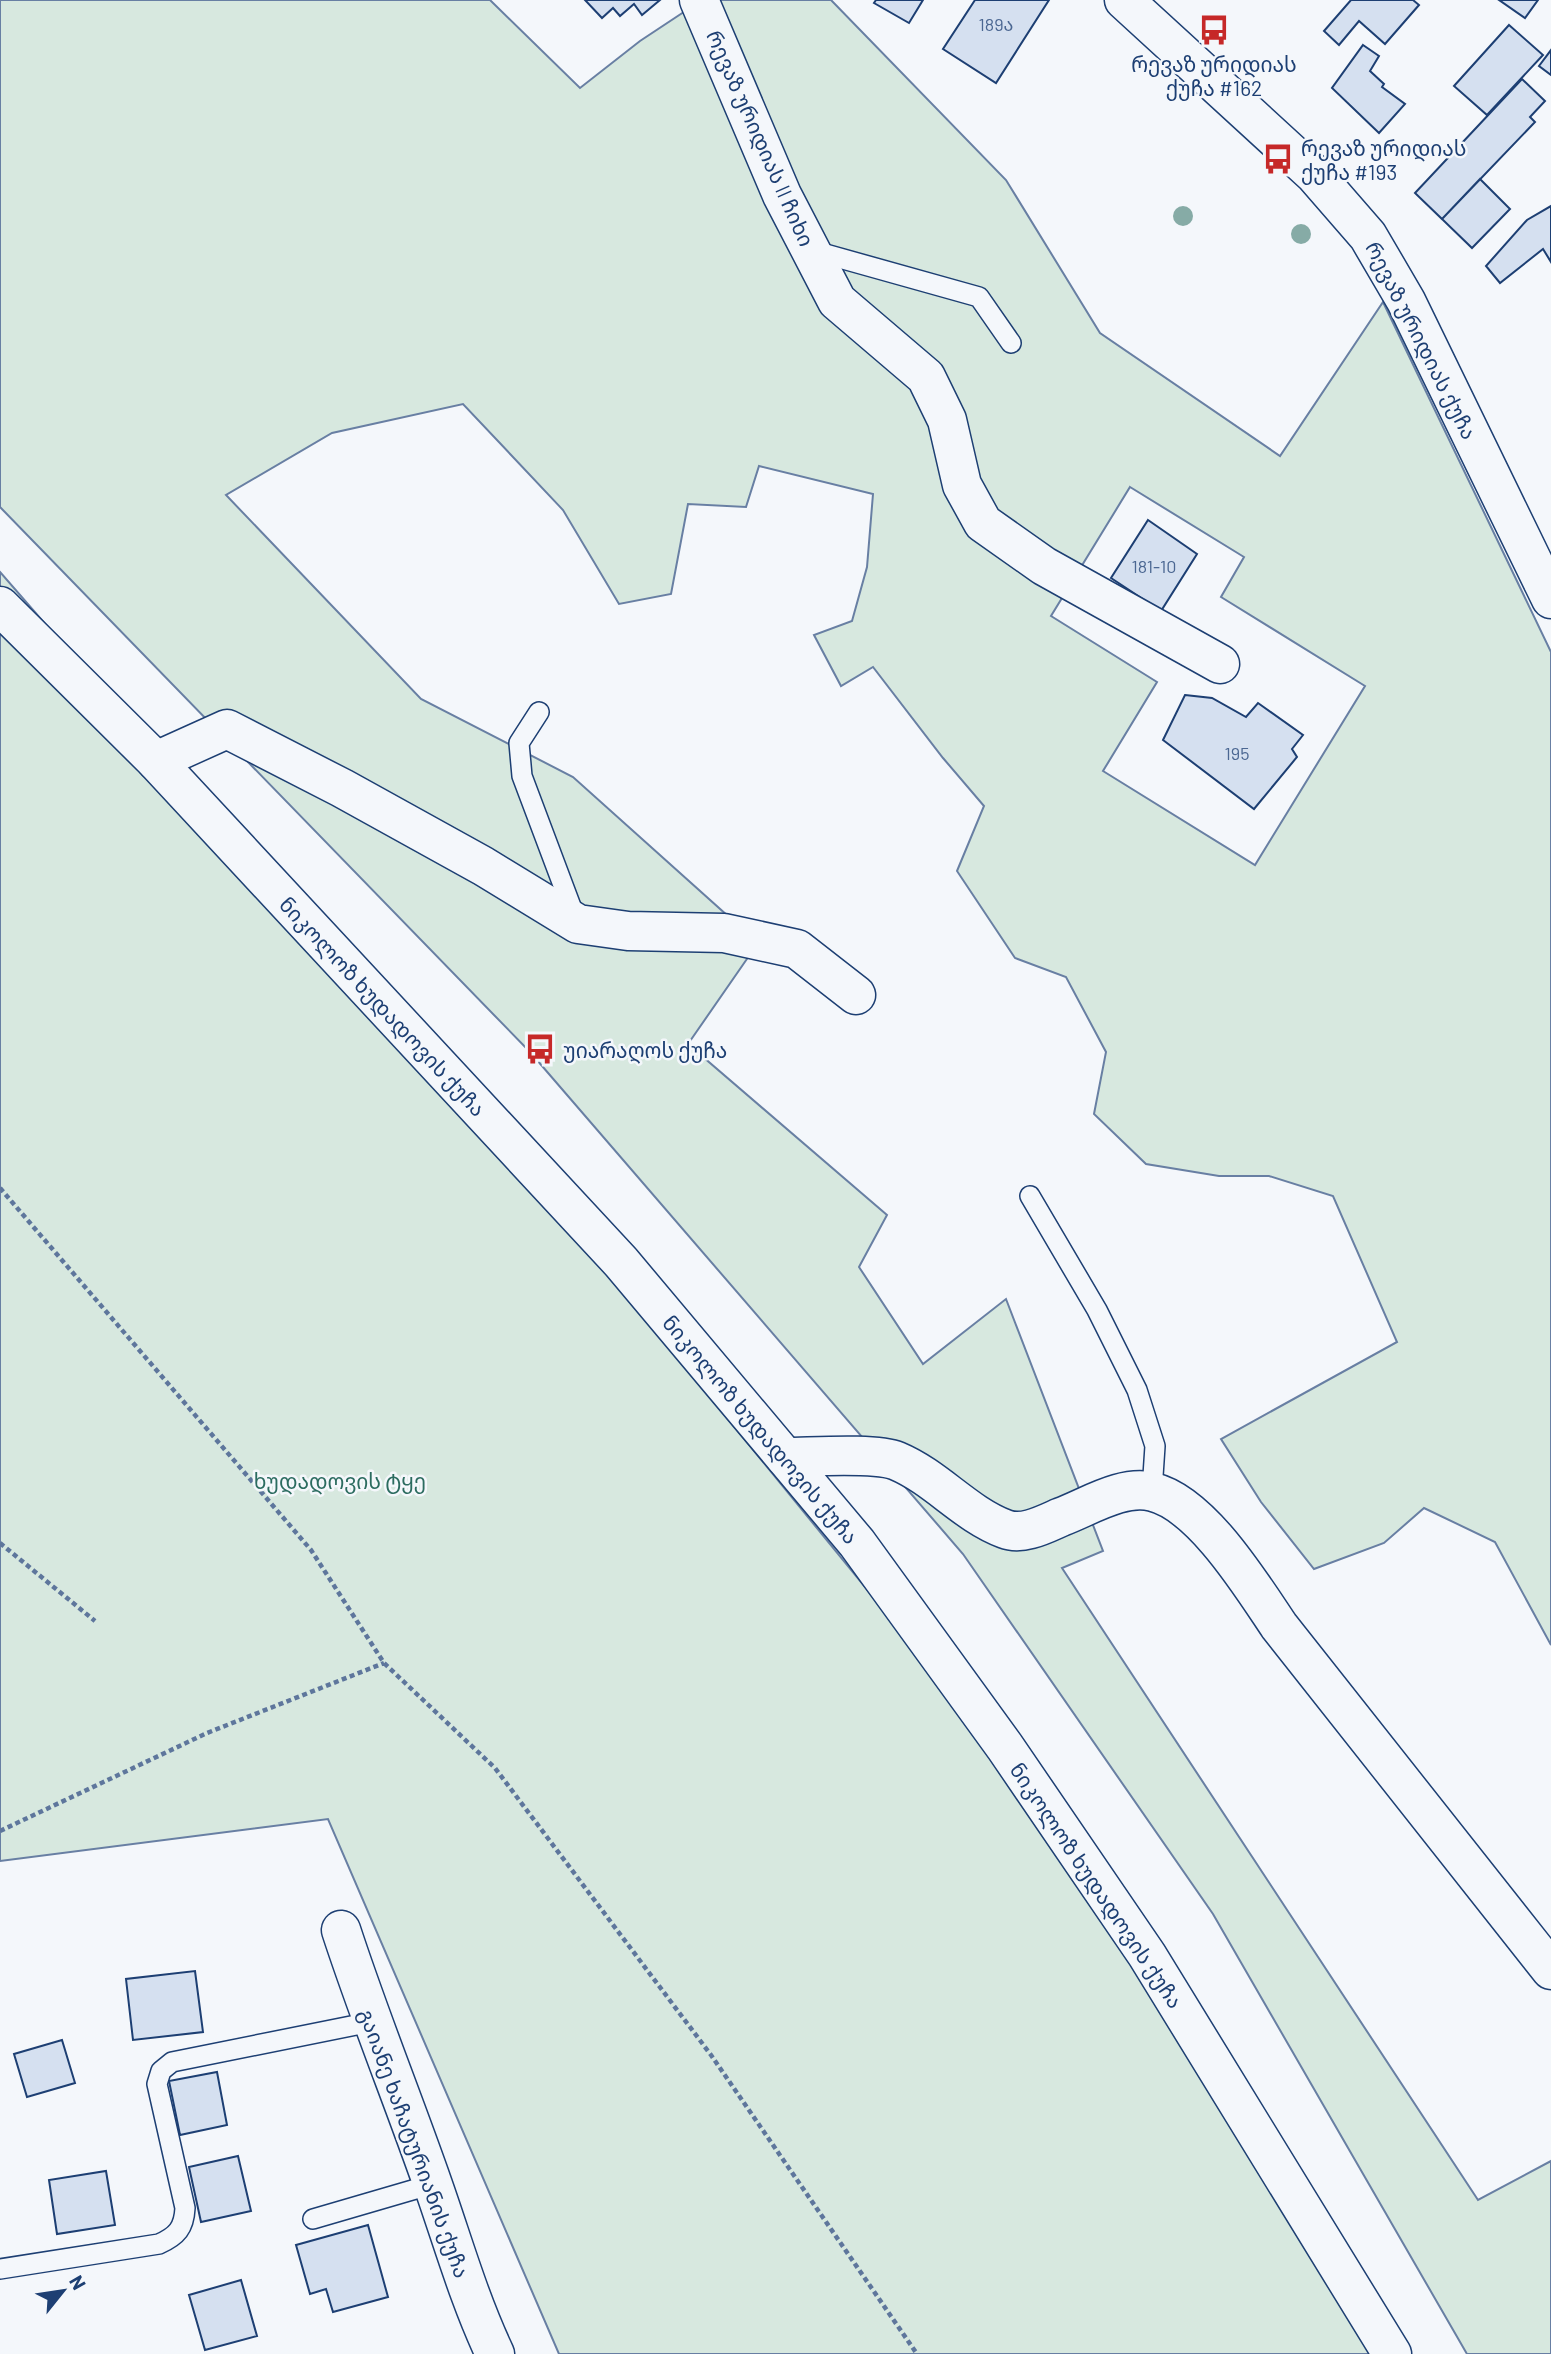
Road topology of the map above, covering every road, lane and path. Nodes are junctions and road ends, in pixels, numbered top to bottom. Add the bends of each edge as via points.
1 (699, 0) edge
2 (1124, 0) edge
3 (810, 250) junction
4 (1011, 342) dead end
5 (1551, 599) edge
6 (0, 606) edge
7 (1220, 664) dead end
8 (539, 712) dead end
9 (156, 761) junction
10 (578, 924) junction
11 (856, 995) dead end
12 (0, 1188) edge
13 (1030, 1196) dead end
14 (785, 1457) junction
15 (1152, 1491) junction
16 (0, 1543) edge
17 (95, 1621) dead end
18 (384, 1663) junction
19 (0, 1831) edge
20 (341, 1930) dead end
21 (1551, 1970) edge
22 (371, 2022) junction
23 (433, 2184) junction
24 (313, 2219) dead end
25 (0, 2269) edge
26 (495, 2354) edge
27 (917, 2354) edge
28 (1392, 2354) edge

1 - 3 street, რევაზ ურიდიას II ჩიხი
2 - 5 street, რევაზ ურიდიას ქუჩა via 1315,175 1368,236 1406,301
3 - 4 lane via 979,297
3 - 7 street, რევაზ ურიდიას II ჩიხი via 837,301 926,377 947,420 962,485 983,523 1044,566
6 - 9 street, ნიკოლოზ ხუდადოვის ქუჩა
8 - 10 lane via 519,743 522,776
9 - 10 street via 227,729 389,814
9 - 14 street, ნიკოლოზ ხუდადოვის ქუჩა via 621,1262
10 - 11 street via 628,931 724,933 797,949
12 - 18 path via 311,1550
13 - 15 lane via 1097,1310 1137,1390 1155,1446
14 - 15 street via 894,1460 1008,1530 1032,1529 1122,1492
14 - 28 street, ნიკოლოზ ხუდადოვის ქუჩა via 857,1543 1005,1747 1147,1955
15 - 21 street via 1180,1504 1245,1576 1287,1637
16 - 17 path
18 - 19 path via 207,1733
18 - 27 path via 495,1768 711,2055
20 - 22 street, გაიანე ხაჩატურიანის ქუჩა
22 - 23 street, გაიანე ხაჩატურიანის ქუჩა
22 - 25 lane via 172,2062 161,2071 157,2084 185,2208 184,2224 173,2238
23 - 24 lane
23 - 26 street, გაიანე ხაჩატურიანის ქუჩა via 477,2316

